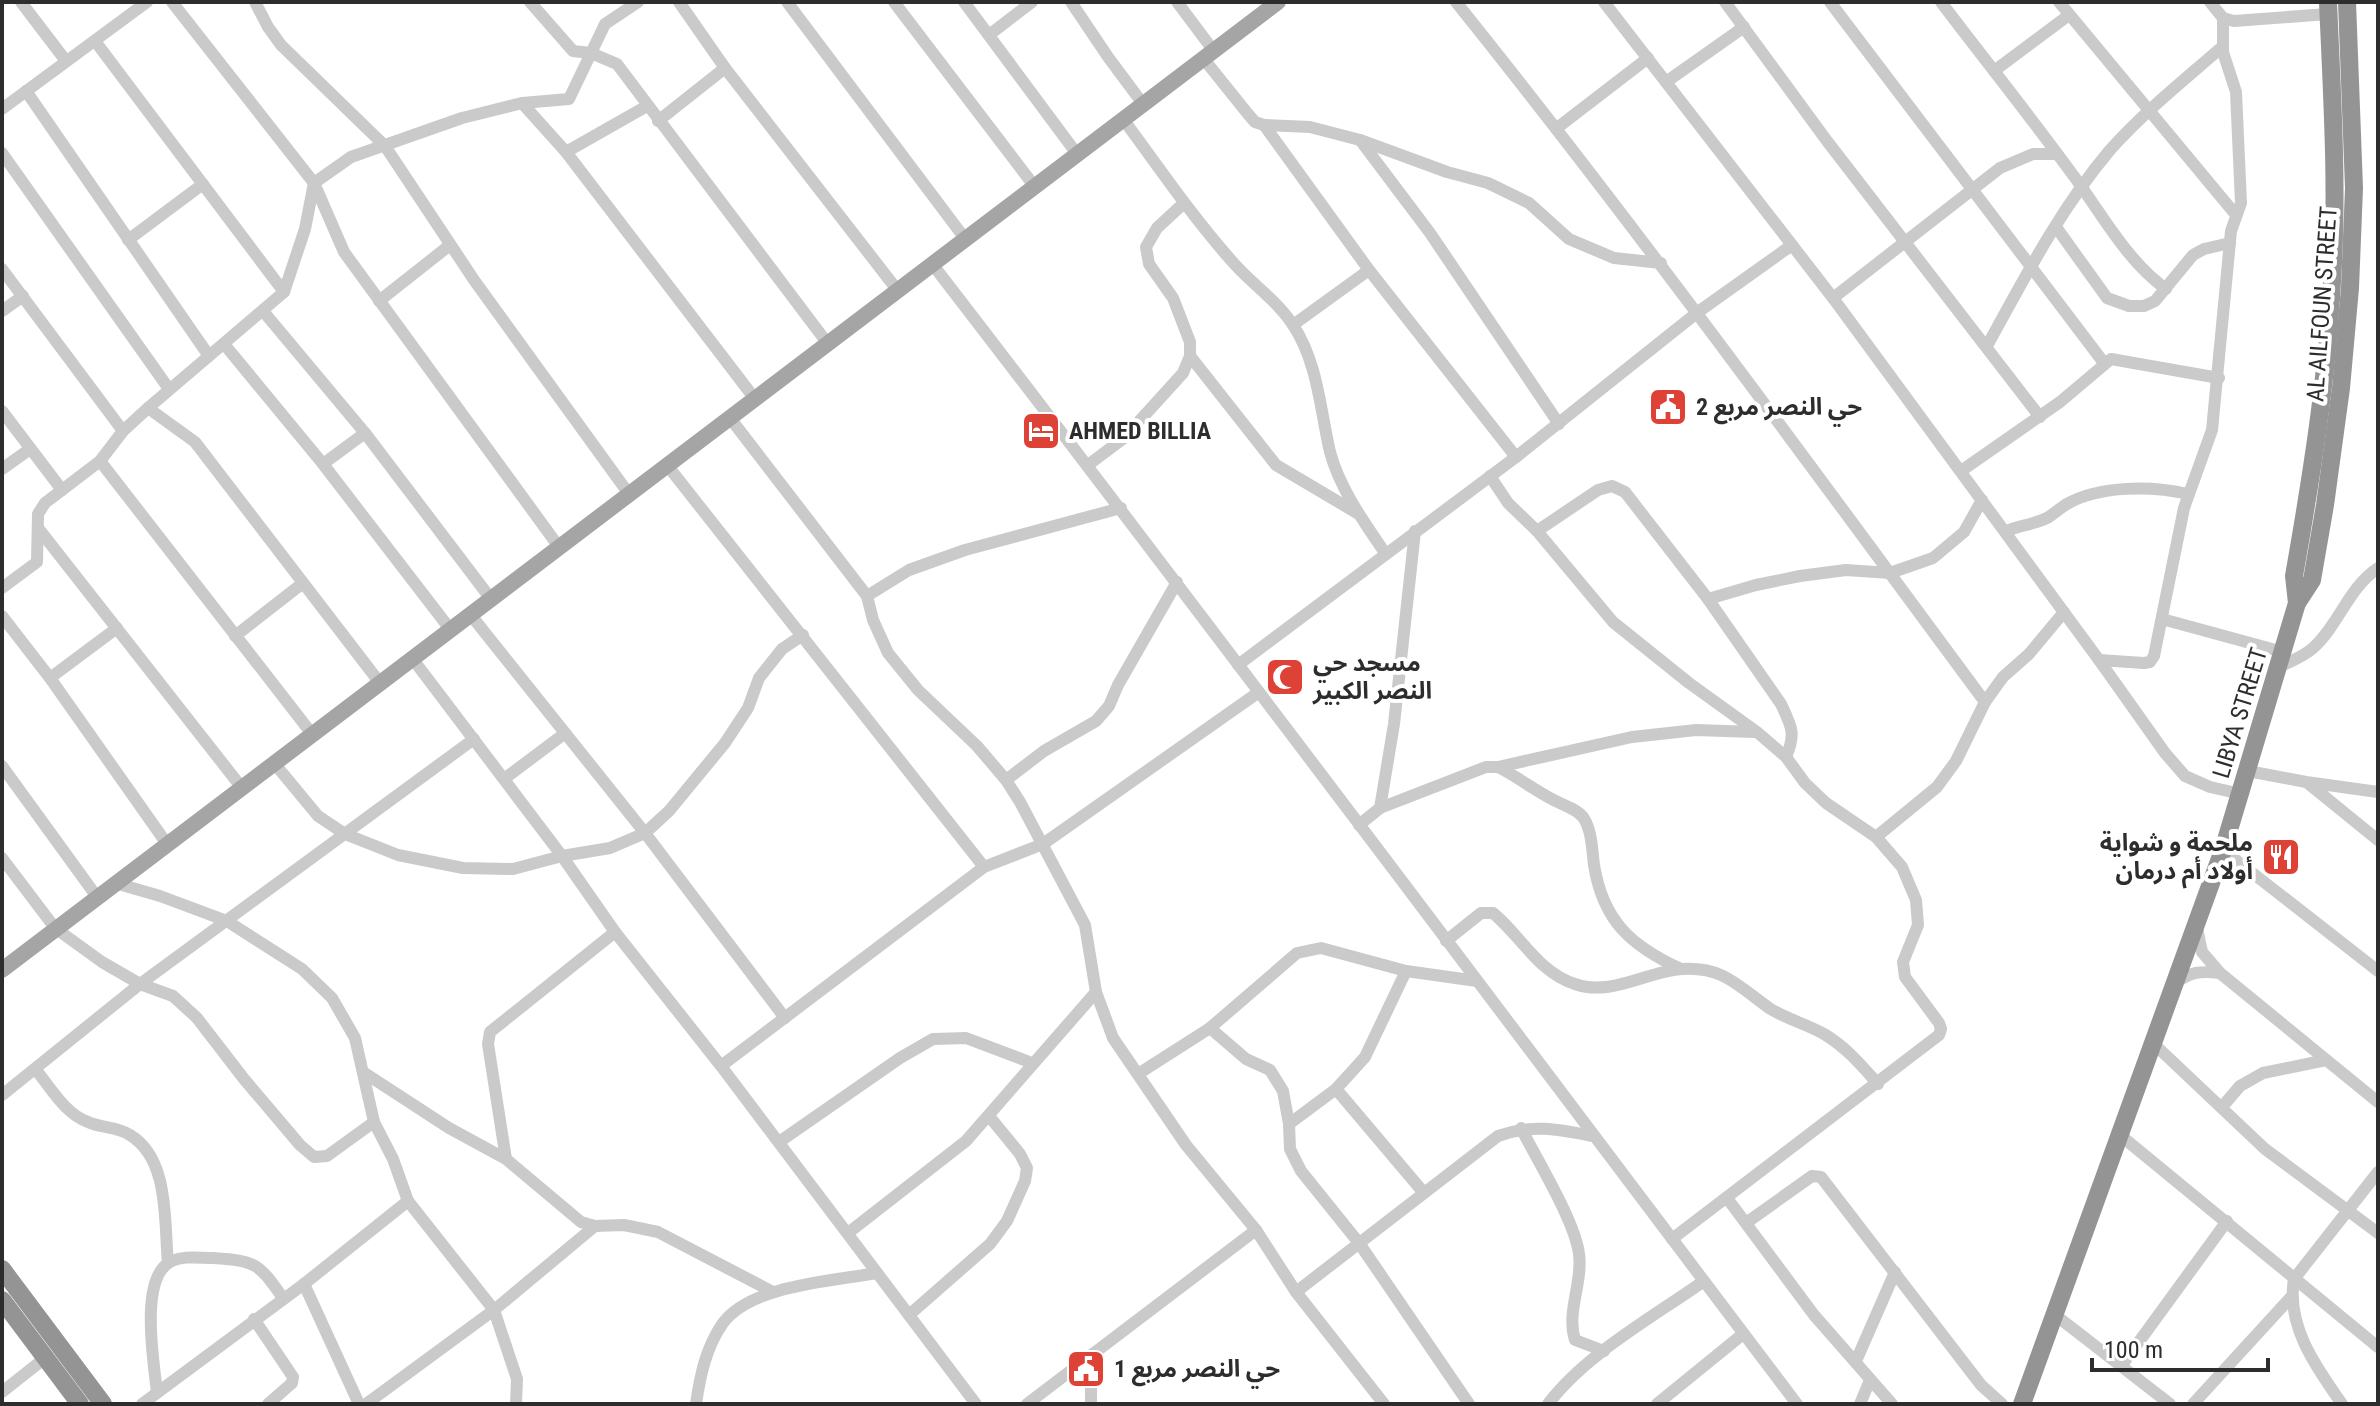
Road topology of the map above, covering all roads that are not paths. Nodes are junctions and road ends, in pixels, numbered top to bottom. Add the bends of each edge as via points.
1 (21, 2) edge
2 (147, 2) edge
3 (172, 2) edge
4 (255, 2) edge
5 (530, 2) edge
6 (679, 2) edge
7 (787, 2) edge
8 (894, 2) edge
9 (964, 2) edge
10 (1032, 2) edge
11 (1071, 2) edge
12 (1177, 2) edge
13 (1278, 2) edge
14 (1456, 2) edge
15 (1604, 2) edge
16 (1725, 2) edge
17 (1830, 2) edge
18 (1941, 2) edge
19 (2059, 2) edge
20 (2210, 2) edge
21 (2347, 2) edge
22 (631, 4) edge
23 (131, 7) edge
24 (2328, 8) edge
25 (2069, 15) junction
26 (2223, 18) junction
27 (1744, 27) junction
28 (989, 35) junction
29 (95, 41) junction
30 (2222, 47) junction
31 (591, 53) junction
32 (1208, 54) junction
33 (1648, 58) junction
34 (66, 61) junction
35 (725, 68) junction
36 (1994, 71) junction
37 (1666, 82) junction
38 (26, 91) junction
39 (522, 103) junction
40 (1143, 104) junction
41 (647, 106) junction
42 (2, 109) edge
43 (2148, 111) junction
44 (1123, 119) junction
45 (658, 121) junction
46 (1264, 125) junction
47 (1557, 128) junction
48 (1360, 140) junction
49 (385, 146) junction
50 (566, 152) junction
51 (2, 153) edge
52 (1077, 154) junction
53 (2057, 154) junction
54 (314, 183) junction
55 (203, 184) junction
56 (1035, 187) junction
57 (2082, 187) junction
58 (1973, 190) junction
59 (1184, 203) junction
60 (2236, 215) junction
61 (2056, 227) junction
62 (128, 240) junction
63 (966, 240) junction
64 (1908, 242) junction
65 (2230, 243) junction
66 (450, 245) junction
67 (1792, 245) junction
68 (1661, 263) junction
69 (933, 265) junction
70 (2030, 267) junction
71 (2, 269) edge
72 (1369, 270) junction
73 (2166, 289) junction
74 (898, 291) junction
75 (284, 292) junction
76 (23, 296) junction
77 (1833, 298) junction
78 (379, 301) junction
79 (2, 311) edge
80 (263, 311) junction
81 (1698, 312) junction
82 (1293, 325) junction
83 (224, 344) junction
84 (828, 344) junction
85 (1987, 346) junction
86 (209, 356) junction
87 (1190, 356) junction
88 (2104, 363) junction
89 (2219, 378) junction
90 (169, 389) junction
91 (755, 399) junction
92 (148, 408) junction
93 (2, 411) edge
94 (2040, 417) junction
95 (730, 418) junction
96 (1559, 424) junction
97 (123, 431) junction
98 (365, 433) junction
99 (30, 449) junction
100 (1516, 457) junction
101 (100, 461) junction
102 (323, 464) junction
103 (667, 465) junction
104 (1088, 465) junction
105 (2, 469) edge
106 (1961, 471) junction
107 (1490, 476) junction
108 (62, 490) junction
109 (629, 494) junction
110 (2188, 494) junction
111 (1982, 500) junction
112 (1121, 508) junction
113 (1359, 514) junction
114 (38, 528) junction
115 (1415, 531) junction
116 (1537, 531) junction
117 (2006, 531) junction
118 (559, 547) junction
119 (1385, 553) junction
120 (2378, 568) edge
121 (1890, 573) junction
122 (1177, 582) junction
123 (303, 583) junction
124 (2, 588) edge
125 (867, 596) junction
126 (491, 599) junction
127 (1708, 599) junction
128 (2297, 603) junction
129 (2064, 612) junction
130 (470, 614) junction
131 (2, 616) edge
132 (2162, 619) junction
133 (117, 628) junction
134 (450, 629) junction
135 (803, 635) junction
136 (235, 636) junction
137 (412, 658) junction
138 (2281, 659) junction
139 (2099, 660) junction
140 (1238, 665) junction
141 (50, 678) junction
142 (380, 683) junction
143 (1259, 692) junction
144 (1985, 702) junction
145 (1757, 732) junction
146 (312, 734) junction
147 (564, 734) junction
148 (474, 739) junction
149 (1786, 757) junction
150 (274, 763) junction
151 (2, 766) edge
152 (1498, 767) junction
153 (2248, 771) junction
154 (504, 779) junction
155 (1006, 780) junction
156 (2306, 782) junction
157 (242, 788) junction
158 (2378, 792) edge
159 (2241, 794) junction
160 (1380, 808) junction
161 (1359, 825) junction
162 (645, 833) junction
163 (345, 834) junction
164 (1876, 837) junction
165 (2378, 840) edge
166 (167, 844) junction
167 (1043, 844) junction
168 (2223, 850) junction
169 (562, 856) junction
170 (2, 858) edge
171 (984, 867) junction
172 (115, 883) junction
173 (97, 897) junction
174 (227, 921) junction
175 (2197, 923) junction
176 (55, 928) junction
177 (615, 932) junction
178 (1446, 941) junction
179 (1681, 969) junction
180 (2, 970) edge
181 (1406, 971) junction
182 (2378, 971) edge
183 (2220, 973) junction
184 (1477, 981) junction
185 (140, 984) junction
186 (2175, 984) junction
187 (1096, 992) junction
188 (785, 1018) junction
189 (1210, 1028) junction
190 (2154, 1044) junction
191 (2326, 1060) junction
192 (1032, 1063) junction
193 (721, 1066) junction
194 (36, 1070) junction
195 (363, 1072) junction
196 (1138, 1074) junction
197 (1878, 1084) junction
198 (1336, 1089) junction
199 (2, 1095) edge
200 (2378, 1102) edge
201 (2222, 1107) junction
202 (989, 1116) junction
203 (374, 1122) junction
204 (1289, 1124) junction
205 (1521, 1128) junction
206 (2120, 1135) junction
207 (1592, 1136) junction
208 (779, 1142) junction
209 (506, 1159) junction
210 (2378, 1172) edge
211 (1424, 1193) junction
212 (1727, 1198) junction
213 (408, 1201) junction
214 (2348, 1209) junction
215 (2227, 1221) junction
216 (1746, 1223) junction
217 (595, 1226) junction
218 (1256, 1230) junction
219 (848, 1233) junction
220 (2378, 1233) edge
221 (1672, 1239) junction
222 (1359, 1243) junction
223 (168, 1263) junction
224 (2, 1269) edge
225 (1895, 1272) junction
226 (877, 1273) junction
227 (2294, 1279) junction
228 (1704, 1281) junction
229 (304, 1284) junction
230 (773, 1292) junction
231 (1296, 1292) junction
232 (2291, 1297) junction
233 (283, 1298) junction
234 (2, 1300) edge
235 (494, 1310) junction
236 (2054, 1314) junction
237 (909, 1315) junction
238 (254, 1319) junction
239 (1743, 1334) junction
240 (2378, 1347) edge
241 (1604, 1351) junction
242 (1091, 1355) junction
243 (45, 1358) junction
244 (1856, 1361) junction
245 (2122, 1365) junction
246 (1870, 1380) junction
247 (2, 1392) edge
248 (157, 1393) junction
249 (80, 1404) edge
250 (103, 1404) edge
251 (142, 1404) edge
252 (268, 1404) edge
253 (359, 1404) edge
254 (366, 1404) edge
255 (516, 1404) edge
256 (696, 1404) edge
257 (976, 1404) edge
258 (1027, 1404) edge
259 (1091, 1404) edge
260 (1384, 1404) edge
261 (1469, 1404) edge
262 (1548, 1404) edge
263 (1657, 1404) edge
264 (1797, 1404) edge
265 (1860, 1404) edge
266 (1892, 1404) edge
267 (2002, 1404) edge
268 (2022, 1404) edge
269 (2170, 1404) edge
270 (2193, 1404) edge
271 (2342, 1404) edge

1 - 34 street
2 - 23 street
3 - 54 street
4 - 49 street via 281,45
5 - 31 street via 568,47
6 - 35 street
7 - 63 street
8 - 56 street
9 - 28 street
10 - 28 street
11 - 40 street
12 - 32 street
13 - 32 main road
14 - 47 street
15 - 33 street
16 - 27 street
17 - 58 street
18 - 36 street
19 - 25 street
20 - 26 street
21 - 128 highway, AL AILFOUN STREET via 2354,188 2345,345 2312,580
22 - 31 street via 605,24
23 - 29 street
24 - 26 street via 2247,21
24 - 128 highway, LIBYA STREET via 2333,281 2294,576
25 - 36 street
25 - 43 street
26 - 30 street
27 - 37 street
27 - 64 street
28 - 52 street
29 - 34 street
29 - 55 street
30 - 43 street
30 - 60 street via 2236,92 2241,195
31 - 39 street via 569,99
31 - 41 street via 616,63
32 - 40 main road
32 - 46 street via 1255,122
33 - 37 street
33 - 47 street
34 - 38 street
35 - 45 street
35 - 74 street
36 - 53 street
37 - 67 street
38 - 42 street
38 - 62 street
39 - 49 street
39 - 50 street
40 - 44 main road
41 - 45 street
41 - 50 street
43 - 57 street
43 - 60 street
44 - 52 main road
44 - 59 street
45 - 84 street
46 - 48 street via 1310,127
46 - 72 street
47 - 68 street
48 - 68 street via 1488,183 1529,203 1569,239 1614,258
48 - 96 street
49 - 54 street via 340,163
49 - 66 street
50 - 91 street
51 - 90 street
52 - 56 main road
53 - 57 street
53 - 58 street via 2018,159
54 - 75 street
54 - 78 street via 344,252
55 - 62 street
55 - 75 street
56 - 63 main road
57 - 61 street
57 - 73 street via 2138,265
58 - 64 street
58 - 70 street
59 - 82 street
59 - 87 street via 1157,228 1146,247 1149,264 1173,298
60 - 65 street
61 - 70 street
61 - 73 street via 2115,303 2144,306
62 - 86 street
63 - 69 main road
64 - 77 street
64 - 85 street
65 - 73 street via 2193,255
65 - 89 street
66 - 78 street
66 - 109 street
67 - 77 street
67 - 81 street
68 - 81 street
69 - 74 main road
69 - 104 street
70 - 85 street
70 - 88 street
71 - 76 street
72 - 82 street
72 - 100 street
74 - 84 main road
75 - 80 street
76 - 79 street
76 - 97 street
77 - 106 street
78 - 118 street
80 - 83 street
80 - 98 street
81 - 96 street
81 - 121 street
82 - 113 street via 1316,378 1342,485
83 - 86 street
83 - 102 street
84 - 91 main road
85 - 94 street
86 - 90 street
87 - 104 street via 1183,373 1124,438
87 - 113 street via 1276,465
88 - 89 street via 2120,359
88 - 94 street
89 - 110 street via 2212,430
90 - 92 street
91 - 95 main road
92 - 97 street
92 - 123 street via 188,434
93 - 99 street
94 - 106 street
95 - 103 main road
95 - 125 street
96 - 100 street
97 - 101 street
98 - 102 street
98 - 126 street
99 - 105 street
99 - 108 street
100 - 107 street
101 - 108 street
101 - 136 street
102 - 134 street
103 - 109 main road
103 - 135 street
104 - 112 street
106 - 111 street
107 - 115 street
107 - 116 street
108 - 114 street via 40,509
109 - 118 main road
110 - 117 street via 2146,488 2086,496 2050,517
110 - 132 street
111 - 117 street
111 - 121 street via 1964,532 1933,558
112 - 122 street
112 - 125 street via 965,550 909,570
113 - 119 street
114 - 124 street via 37,562
114 - 133 street
115 - 119 street
115 - 160 street
116 - 127 street via 1612,486 1625,492
116 - 145 street via 1613,622
117 - 129 street
118 - 126 main road
119 - 140 street
120 - 138 street via 2315,646 2301,656
121 - 127 street via 1846,570 1800,576
121 - 144 street
122 - 140 street
122 - 155 street via 1109,706 1096,721
123 - 136 street
123 - 142 street
125 - 155 street via 888,653
126 - 130 main road
127 - 149 street via 1790,722 1793,739
128 - 138 highway, LIBYA STREET
129 - 139 street
129 - 144 street
130 - 134 main road
130 - 147 street
131 - 141 street
132 - 138 street
132 - 139 street via 2150,662
133 - 141 street
133 - 157 street
134 - 137 main road
135 - 162 street via 782,649 759,678 748,708 725,743
135 - 171 street
136 - 146 street
137 - 142 main road
137 - 148 street
138 - 153 highway, LIBYA STREET
139 - 159 street via 2185,776
140 - 143 street
141 - 166 street
142 - 146 main road
143 - 161 street
143 - 167 street
144 - 164 street via 1937,787
145 - 149 street
145 - 152 street via 1696,730 1632,737
146 - 150 main road
147 - 154 street
147 - 162 street
148 - 154 street
148 - 163 street
149 - 164 street via 1826,803
150 - 157 main road
150 - 163 street via 318,816
151 - 173 street
152 - 160 street
152 - 179 street via 1577,810 1586,821 1607,912 1629,939
153 - 156 street
153 - 159 highway, LIBYA STREET
154 - 169 street
155 - 167 street
156 - 158 street
156 - 165 street
157 - 166 main road
159 - 168 highway, LIBYA STREET
160 - 161 street
161 - 178 street
162 - 169 street via 610,848
162 - 188 street
163 - 169 street via 398,855 463,868 513,869
163 - 174 street
164 - 197 street via 1902,867 1916,900 1918,925 1903,962 1905,977 1941,1029
166 - 172 main road
167 - 171 street
167 - 187 street via 1085,925
168 - 175 highway, LIBYA STREET
168 - 182 street
169 - 177 street
170 - 176 street
171 - 188 street
172 - 173 main road
172 - 174 street
173 - 176 main road
174 - 185 street
174 - 195 street via 302,969 332,998 355,1038
175 - 183 street via 2202,952
175 - 186 highway, LIBYA STREET
176 - 180 main road
176 - 185 street
177 - 193 street
177 - 209 street via 490,1032
178 - 179 street via 1481,913 1493,913 1553,976 1577,986 1624,984
178 - 184 street
179 - 197 street via 1729,977 1769,1008 1848,1051
181 - 184 street
181 - 189 street via 1321,948 1297,953
181 - 198 street via 1365,1057
183 - 186 street via 2190,973
183 - 191 street
184 - 207 street
185 - 194 street
185 - 203 street via 173,996 197,1018 314,1157 327,1156
186 - 190 highway, LIBYA STREET
187 - 192 street
187 - 196 street via 1113,1038
188 - 193 street
189 - 196 street
189 - 204 street via 1246,1059 1270,1070 1283,1091
190 - 201 street
190 - 206 highway, LIBYA STREET
191 - 200 street
191 - 201 street via 2263,1073 2240,1086
192 - 202 street
192 - 208 street via 966,1038 933,1039
193 - 208 street
194 - 199 street
194 - 223 street via 69,1111 132,1136 143,1147 160,1181
195 - 203 street
195 - 209 street
196 - 218 street via 1186,1145
197 - 212 street
198 - 204 street
198 - 211 street
201 - 214 street via 2288,1167
202 - 219 street via 966,1141
202 - 237 street via 1020,1154 1027,1168 1025,1181 990,1244
203 - 213 street
204 - 222 street via 1290,1149 1301,1171
205 - 207 street
205 - 211 street via 1498,1136
205 - 241 street via 1580,1255 1571,1327 1575,1340
206 - 215 street
206 - 236 highway, LIBYA STREET
207 - 221 street
208 - 219 street
209 - 217 street via 581,1222
210 - 214 street
211 - 222 street
212 - 216 street
212 - 221 street
213 - 229 street
213 - 235 street
214 - 220 street
214 - 227 street
215 - 227 street
215 - 245 street
216 - 225 street via 1816,1175
216 - 244 street via 1814,1315
217 - 230 street via 658,1232
217 - 235 street
218 - 231 street
218 - 242 street
219 - 226 street
221 - 228 street
222 - 231 street
222 - 261 street
223 - 233 street via 192,1257 258,1265
223 - 248 street via 153,1291 150,1333
224 - 250 highway
225 - 244 street
225 - 267 street via 1981,1385
226 - 230 street
226 - 237 street
227 - 232 street
227 - 240 street
228 - 239 street
228 - 241 street
229 - 233 street
229 - 253 street
230 - 256 street via 748,1302 723,1322 701,1368
231 - 260 street
232 - 270 street
232 - 271 street via 2298,1329
233 - 238 street
234 - 243 highway
235 - 254 street
235 - 255 street via 517,1379
236 - 245 street
236 - 268 highway, LIBYA STREET
237 - 257 street
238 - 248 street
238 - 252 street via 293,1377
239 - 263 street
239 - 264 street
241 - 262 street
242 - 258 street
242 - 259 street
243 - 247 street
243 - 249 highway
244 - 246 street
245 - 269 street
246 - 265 street
246 - 266 street
248 - 251 street

